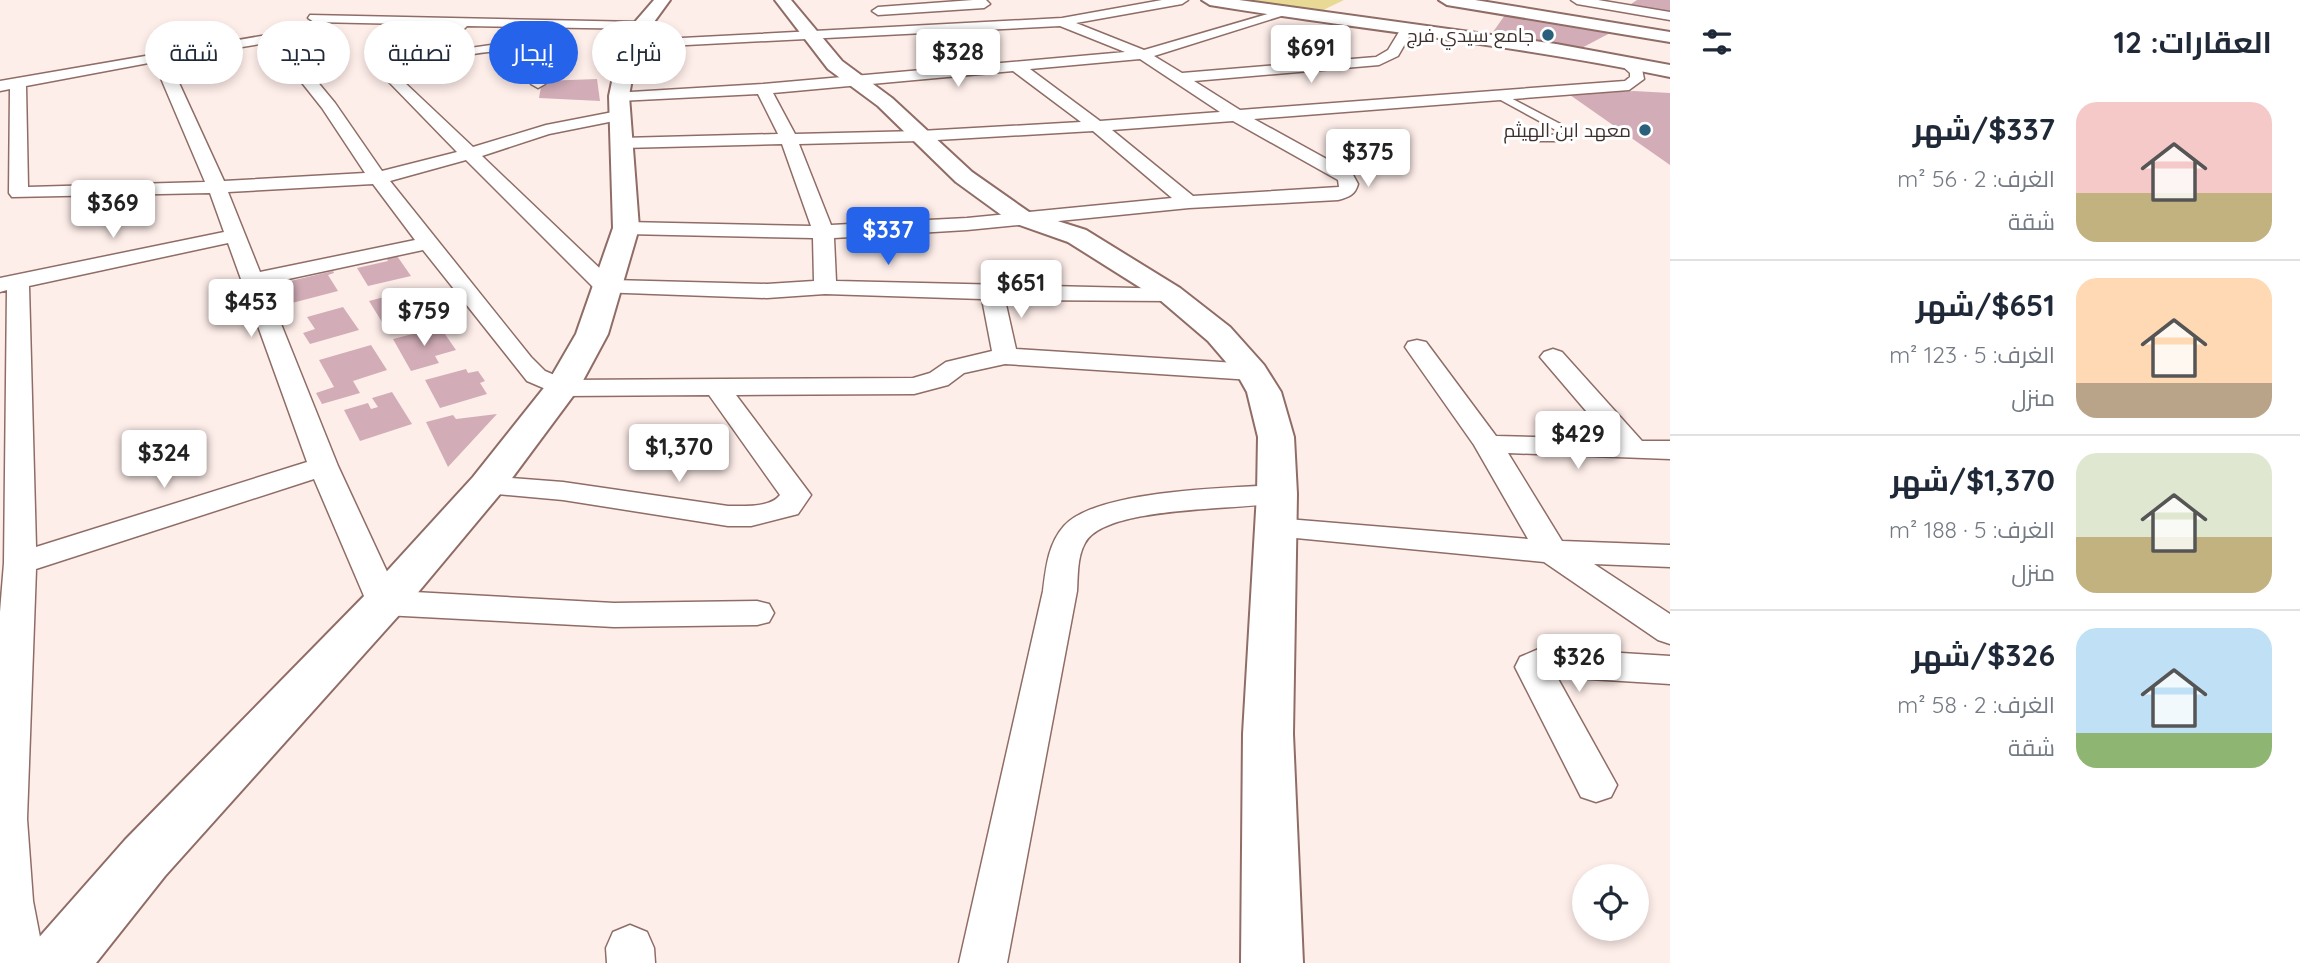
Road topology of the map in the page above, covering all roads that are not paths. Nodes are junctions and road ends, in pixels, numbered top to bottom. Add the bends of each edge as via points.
1 (783, 0) edge
2 (864, 0) edge
3 (979, 0) edge
4 (1182, 0) edge
5 (1210, 0) edge
6 (1447, 0) edge
7 (1577, 0) edge
8 (1623, 4) edge
9 (1501, 10) junction
10 (878, 11) junction
11 (1285, 13) junction
12 (1591, 16) junction
13 (1670, 16) edge
14 (314, 18) dead end
15 (363, 20) junction
16 (413, 21) edge
17 (475, 22) edge
18 (1062, 22) junction
19 (592, 25) edge
20 (350, 27) edge
21 (1407, 30) junction
22 (1670, 30) edge
23 (898, 32) junction
24 (810, 36) junction
25 (686, 37) edge
26 (1670, 37) edge
27 (1472, 38) junction
28 (243, 41) edge
29 (1143, 55) junction
30 (145, 59) edge
31 (1624, 61) junction
32 (1017, 67) junction
33 (1670, 71) edge
34 (1180, 78) junction
35 (857, 79) junction
36 (171, 84) edge
37 (398, 84) edge
38 (628, 84) edge
39 (9, 85) edge
40 (763, 89) junction
41 (1500, 96) junction
42 (1239, 117) junction
43 (620, 118) junction
44 (1097, 126) junction
45 (920, 136) junction
46 (788, 137) junction
47 (1535, 139) dead end
48 (469, 154) junction
49 (378, 178) junction
50 (217, 187) junction
51 (10, 194) edge
52 (1189, 202) junction
53 (1020, 217) junction
54 (626, 228) junction
55 (823, 232) junction
56 (234, 236) junction
57 (428, 243) junction
58 (252, 280) junction
59 (9, 283) edge
60 (606, 287) junction
61 (825, 287) junction
62 (992, 293) junction
63 (1170, 294) junction
64 (1418, 347) dead end
65 (1005, 356) junction
66 (1553, 357) dead end
67 (1252, 372) junction
68 (717, 387) junction
69 (562, 388) junction
70 (1488, 444) junction
71 (1633, 448) junction
72 (1670, 450) edge
73 (323, 466) junction
74 (487, 485) junction
75 (1276, 511) junction
76 (1552, 552) junction
77 (1670, 556) edge
78 (20, 564) junction
79 (384, 603) junction
80 (757, 613) dead end
81 (1670, 631) edge
82 (1670, 670) edge
83 (1596, 785) dead end
84 (21, 963) edge
85 (57, 963) edge
86 (982, 963) edge
87 (1272, 963) edge

1 - 24 street
2 - 10 street
3 - 10 street via 985,3
4 - 18 street
5 - 11 street
6 - 9 street
7 - 8 street
8 - 12 street
8 - 13 street
9 - 12 street
9 - 27 street
10 - 23 street
11 - 21 street
11 - 29 street
12 - 22 street
12 - 26 street
14 - 15 street
15 - 16 street
15 - 20 street
17 - 19 street
18 - 23 street
18 - 29 street
21 - 27 street
21 - 34 street via 1393,53 1379,61
23 - 24 street
24 - 25 street via 729,47
24 - 35 street via 835,65
27 - 31 street
28 - 49 street via 277,42 329,106
29 - 32 street
29 - 34 street
30 - 39 street
31 - 33 street
31 - 41 street via 1637,72 1637,79 1629,85
32 - 35 street
32 - 44 street
34 - 42 street
35 - 40 street
35 - 45 street
36 - 50 street
37 - 48 street
38 - 43 street
39 - 51 street
40 - 43 street via 740,84
40 - 46 street
41 - 42 street
41 - 47 lane via 1568,135
42 - 44 street
42 - 52 street via 1345,177 1347,190
43 - 46 street
43 - 48 street via 546,130
43 - 54 street
44 - 45 street
44 - 52 street
45 - 46 street
45 - 53 street via 973,184
46 - 55 street
48 - 49 street
48 - 60 street
49 - 50 street
49 - 57 street
50 - 51 street
50 - 56 street
52 - 53 street
53 - 55 street
53 - 63 street via 1077,236
54 - 55 street
54 - 60 street
55 - 61 street
56 - 58 street
56 - 59 street
57 - 58 street
57 - 69 street via 522,362 536,376
58 - 73 street
59 - 78 street
60 - 61 street via 767,291
60 - 69 street via 592,334
61 - 62 street
62 - 63 street
62 - 65 street
63 - 67 street via 1219,334
64 - 70 street
65 - 67 street
65 - 68 street via 955,367 939,379 914,386
66 - 71 street
67 - 75 street via 1264,392 1276,437
68 - 69 street
68 - 74 street via 796,495 787,507 728,516 563,491
69 - 74 street
70 - 71 street
70 - 76 street
71 - 72 street
73 - 78 street
73 - 79 street
74 - 79 street
75 - 76 street
75 - 86 street via 1122,509 1077,530 1065,552
75 - 87 street via 1268,734
76 - 77 street
76 - 81 street
78 - 84 street via 6,819 10,901
79 - 80 street via 614,615
79 - 85 street via 145,858
82 - 83 street via 1541,662 1533,667

